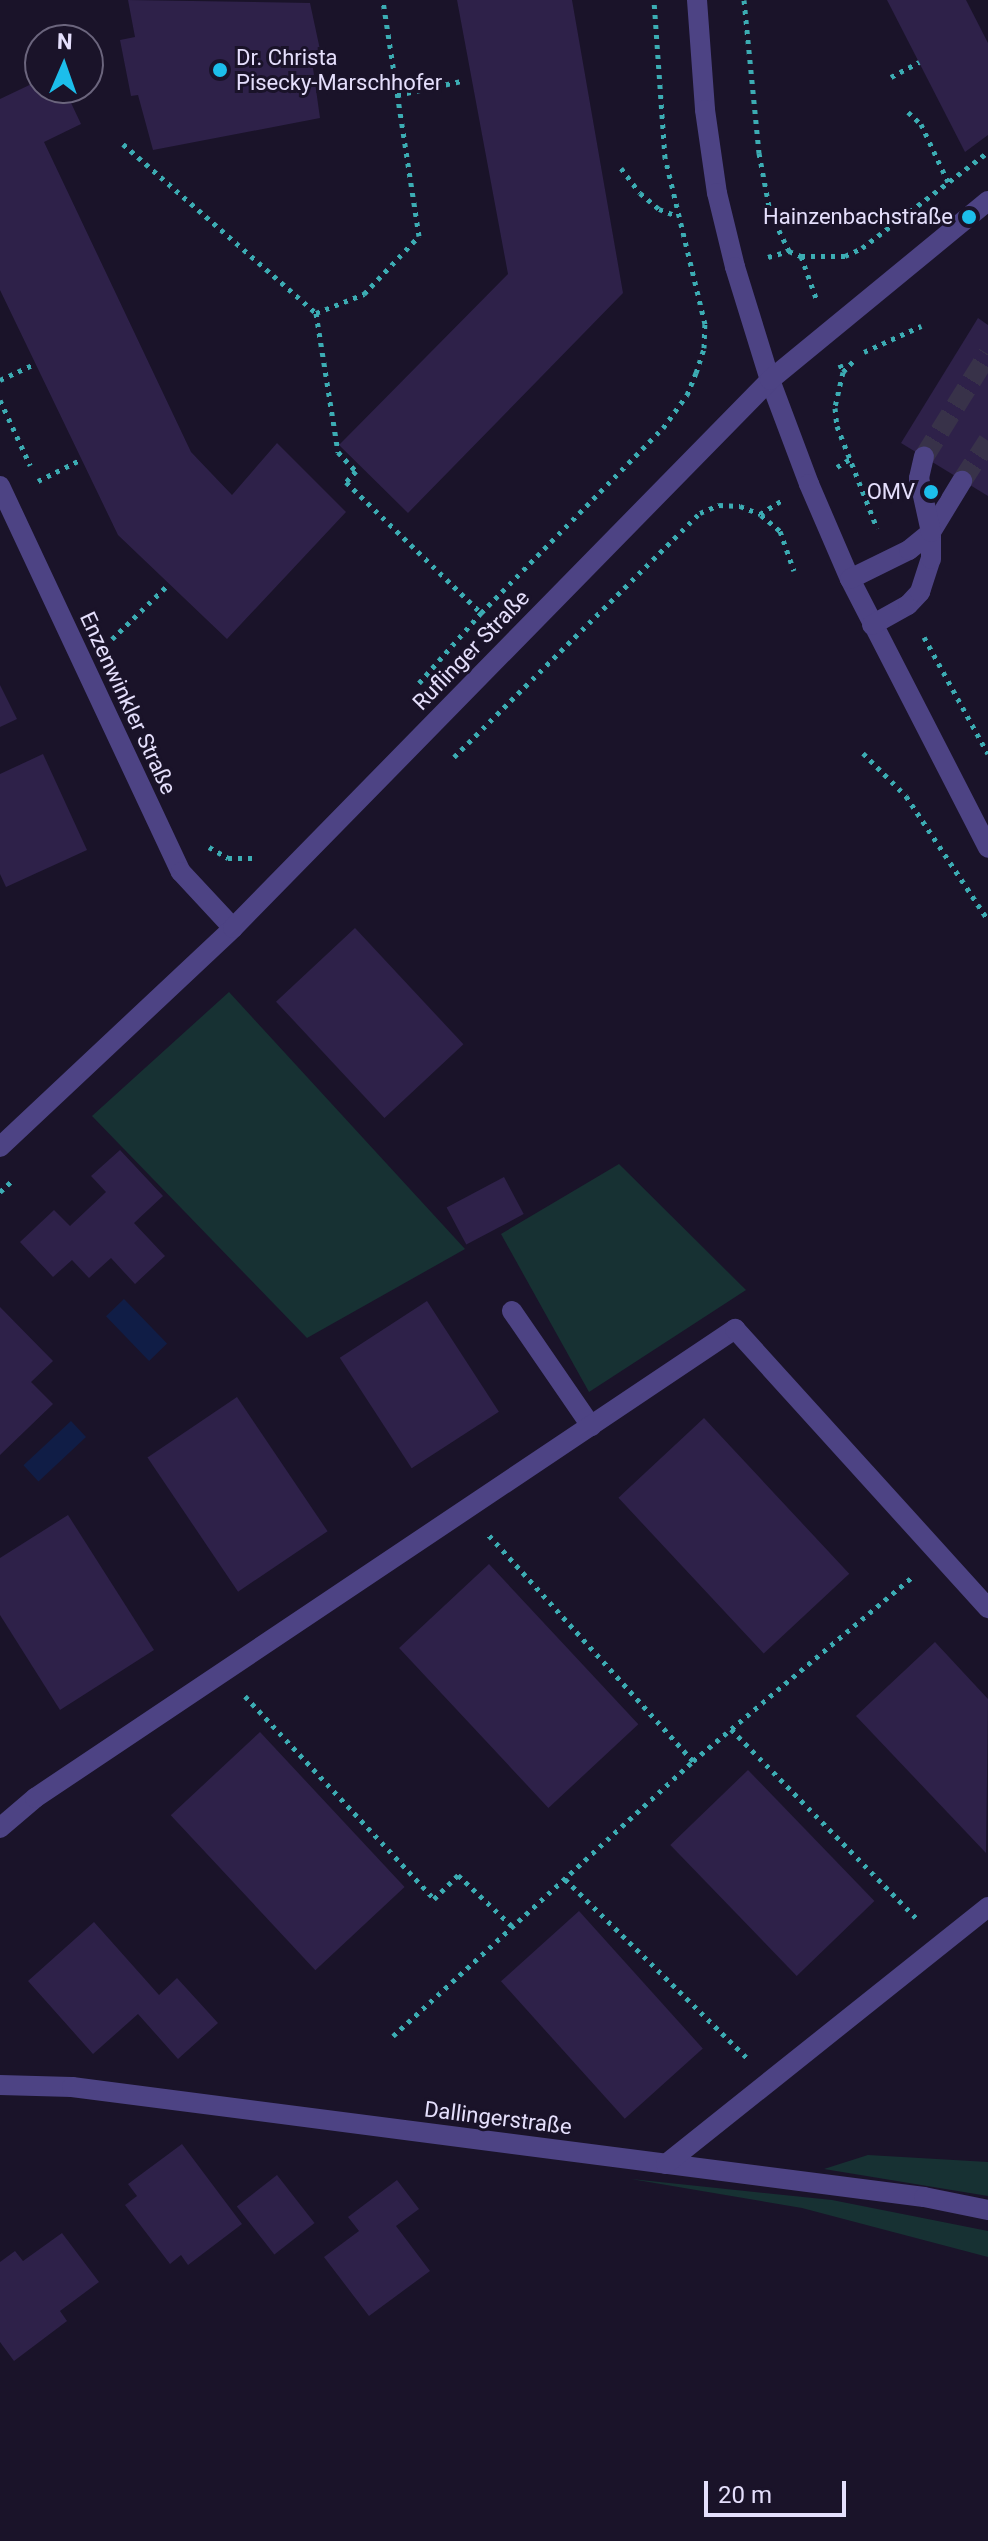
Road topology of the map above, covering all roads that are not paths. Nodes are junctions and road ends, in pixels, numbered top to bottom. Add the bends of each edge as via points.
1 (697, 0) edge
2 (988, 201) edge
3 (770, 380) junction
4 (924, 457) tunnel mouth
5 (962, 481) tunnel mouth
6 (0, 486) edge
7 (931, 532) junction
8 (850, 579) junction
9 (872, 625) junction
10 (988, 848) edge
11 (233, 928) junction
12 (0, 1147) edge
13 (512, 1311) dead end
14 (591, 1426) junction
15 (988, 1608) edge
16 (0, 1828) edge
17 (988, 1907) edge
18 (0, 2085) edge
19 (666, 2164) junction
20 (988, 2210) edge

1 - 3 street via 717,193
2 - 3 street, Ruflinger Straße
3 - 8 street
3 - 11 street, Ruflinger Straße
4 - 7 street via 919,478
5 - 7 street
6 - 11 street, Enzenwinkler Straße via 181,872
7 - 8 street via 909,550
7 - 9 street via 931,559 920,592
8 - 9 street
9 - 10 street
11 - 12 street, Ruflinger Straße
13 - 14 street
14 - 15 street via 735,1329
14 - 16 street via 35,1798
17 - 19 street
18 - 19 street, Dallingerstraße via 72,2087
19 - 20 street, Dallingerstraße

